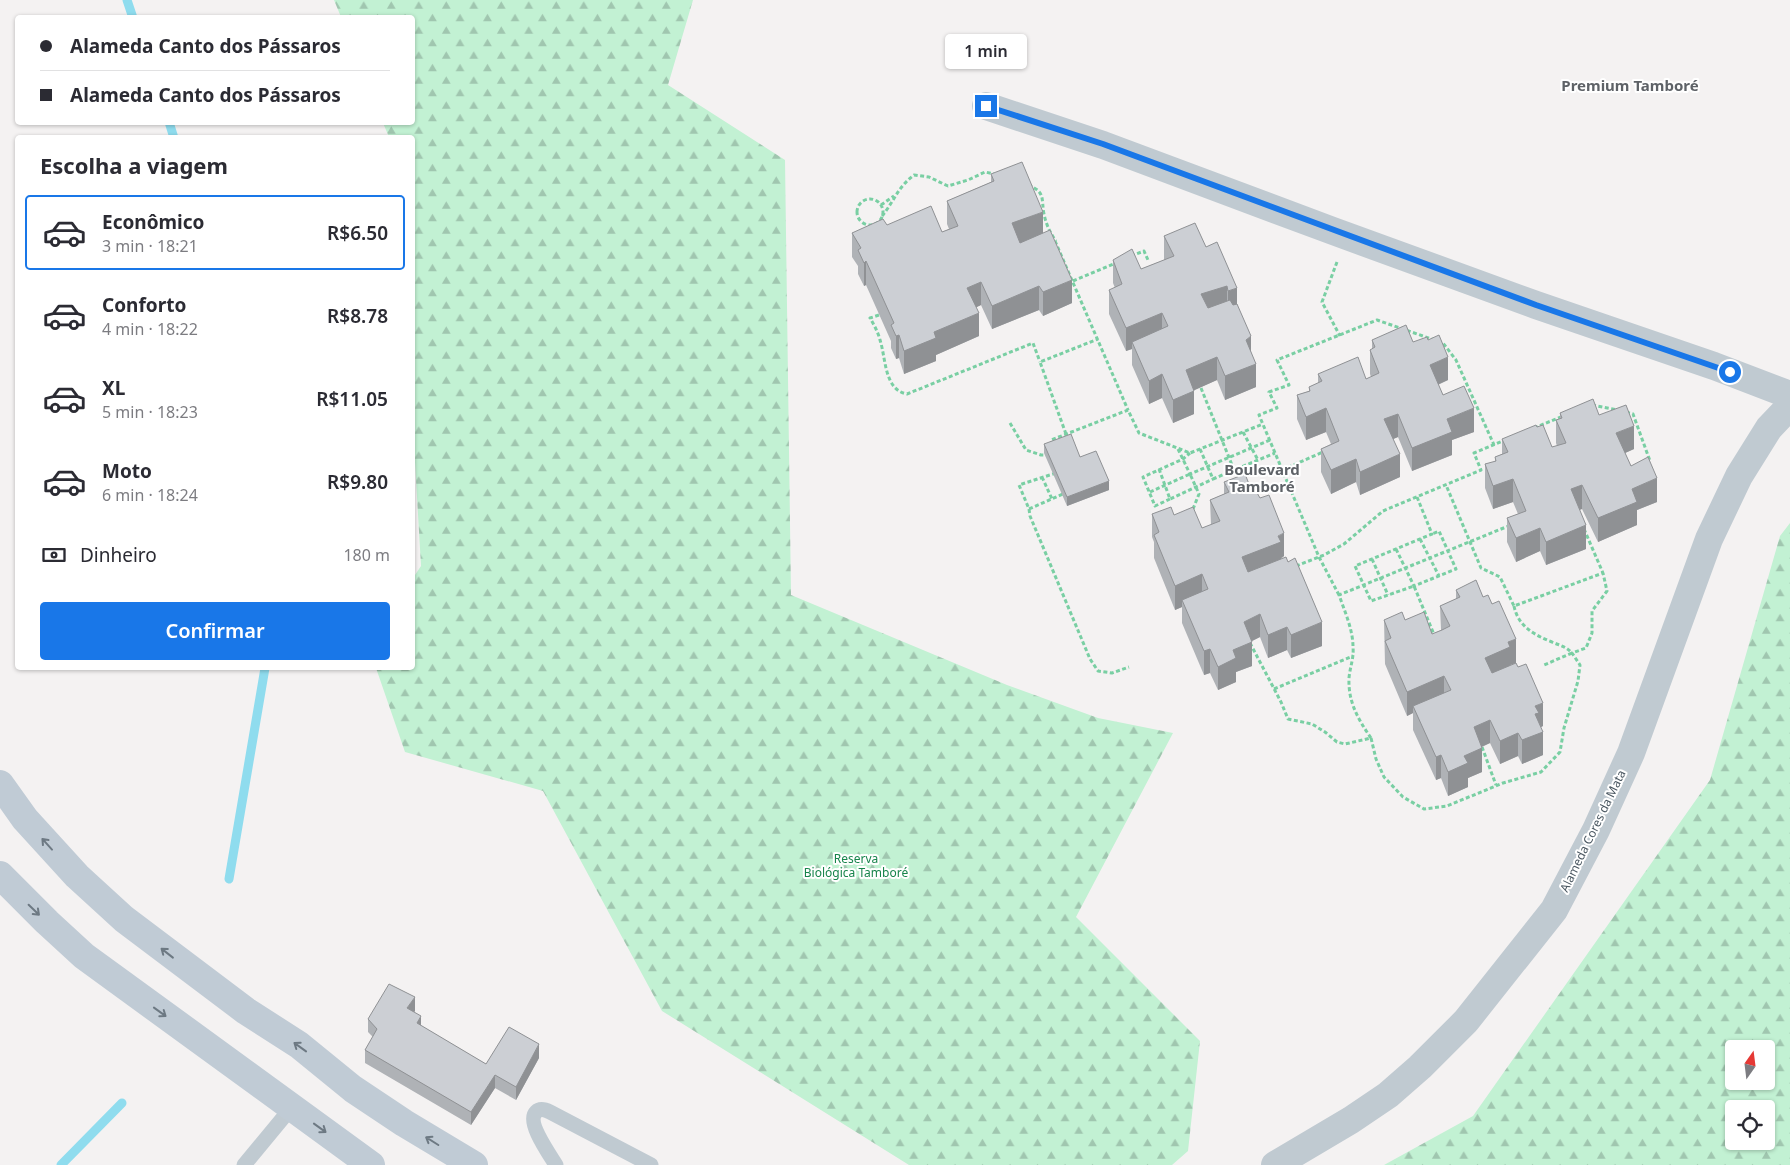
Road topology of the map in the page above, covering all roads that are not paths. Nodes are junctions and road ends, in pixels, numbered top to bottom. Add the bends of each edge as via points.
1 (986, 106) dead end
2 (1790, 395) edge
3 (1790, 406) edge
4 (0, 784) edge
5 (0, 875) edge
6 (292, 1107) junction
7 (244, 1165) edge
8 (371, 1165) edge
9 (474, 1165) edge
10 (556, 1165) edge
11 (651, 1165) edge
12 (1275, 1165) edge

1 - 2 street via 1103,144 1536,305
3 - 12 street, Alameda Cores da Mata via 1769,428 1739,476 1709,539 1631,753 1554,910 1466,1021 1420,1067 1388,1096
9 -> 4 main road via 353,1089 299,1045 246,1011 124,919 77,876 25,819
5 -> 6 main road via 84,956
6 - 7 lane
6 -> 8 main road
10 - 11 lane via 533,1123 532,1118 538,1110 550,1112

